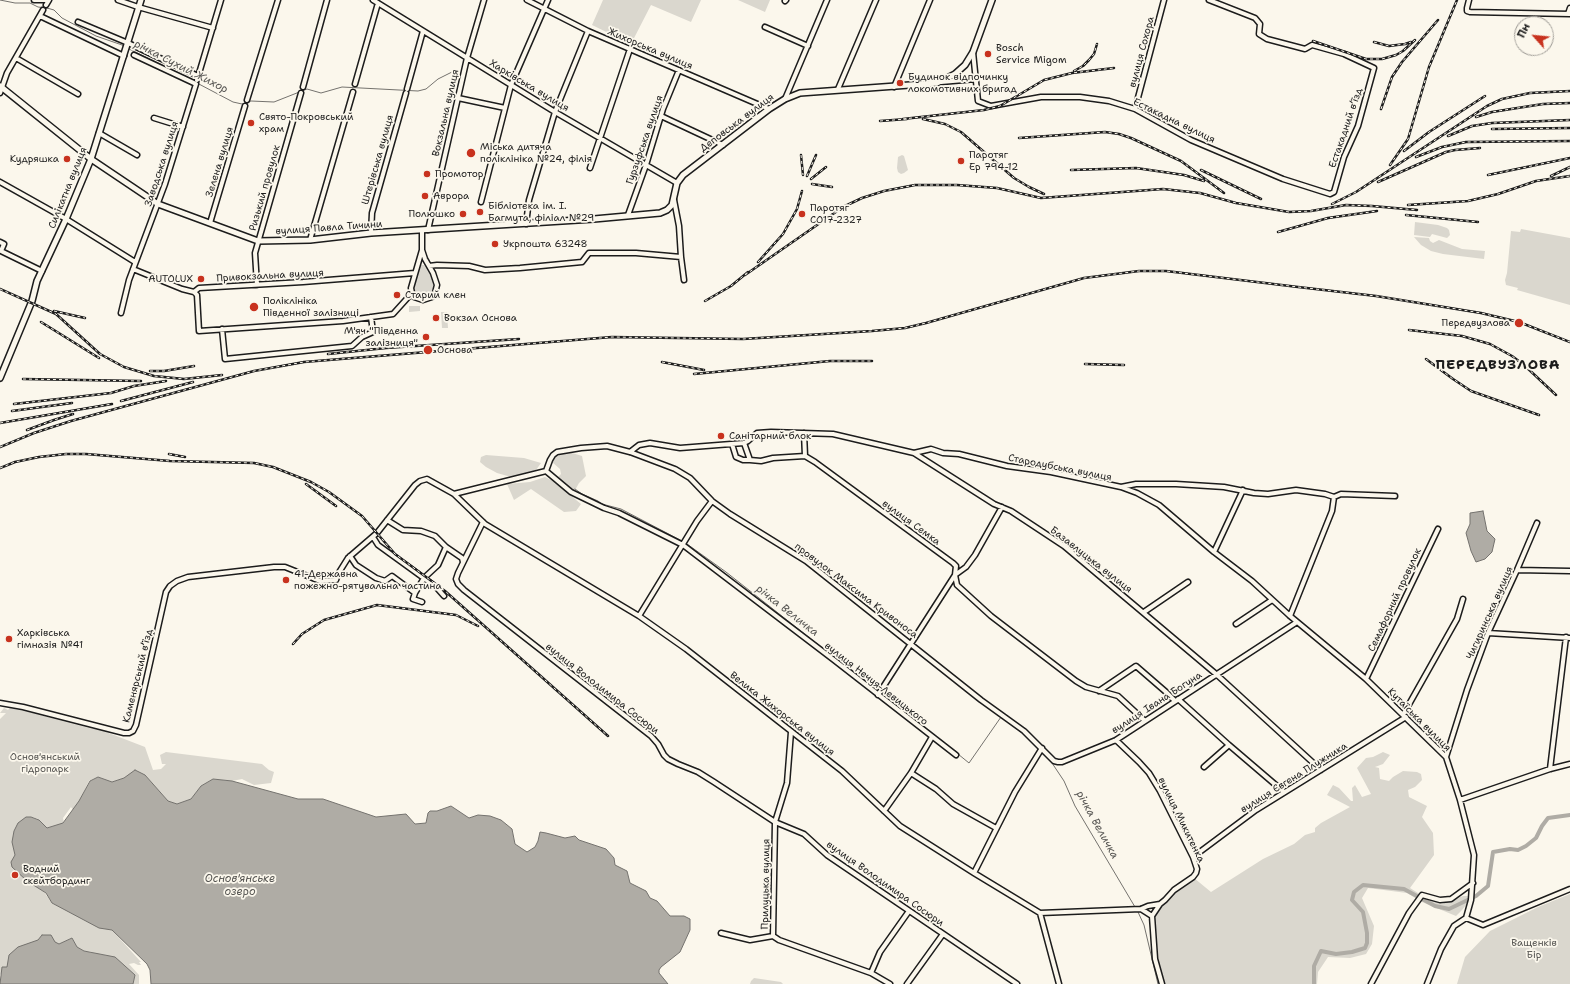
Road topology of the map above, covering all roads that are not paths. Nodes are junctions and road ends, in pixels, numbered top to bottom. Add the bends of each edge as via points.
1 (34, 0) edge
2 (118, 0) edge
3 (141, 0) edge
4 (221, 0) edge
5 (278, 0) edge
6 (328, 0) edge
7 (373, 0) edge
8 (483, 0) edge
9 (526, 0) edge
10 (548, 0) edge
11 (827, 0) edge
12 (876, 0) edge
13 (930, 0) edge
14 (992, 0) edge
15 (1164, 0) edge
16 (1209, 0) edge
17 (1469, 0) edge
18 (47, 2) edge
19 (378, 3) junction
20 (138, 8) junction
21 (1570, 8) edge
22 (544, 9) junction
23 (43, 10) dead end
24 (1569, 14) edge
25 (40, 16) junction
26 (78, 22) dead end
27 (766, 27) dead end
28 (213, 28) junction
29 (423, 31) junction
30 (588, 31) junction
31 (127, 46) junction
32 (808, 46) junction
33 (630, 49) junction
34 (973, 52) junction
35 (134, 55) dead end
36 (124, 56) junction
37 (16, 58) junction
38 (467, 58) junction
39 (679, 70) junction
40 (976, 79) junction
41 (937, 83) junction
42 (355, 84) dead end
43 (511, 84) junction
44 (302, 87) dead end
45 (894, 87) junction
46 (1, 89) edge
47 (838, 89) junction
48 (301, 92) dead end
49 (353, 92) dead end
50 (78, 94) dead end
51 (458, 98) junction
52 (785, 99) junction
53 (247, 100) dead end
54 (246, 106) dead end
55 (505, 108) junction
56 (769, 109) junction
57 (1135, 109) junction
58 (555, 112) junction
59 (661, 116) junction
60 (154, 118) dead end
61 (183, 127) junction
62 (99, 133) junction
63 (600, 138) junction
64 (723, 145) junction
65 (137, 155) dead end
66 (92, 158) junction
67 (646, 165) junction
68 (590, 168) dead end
69 (0, 182) edge
70 (678, 183) junction
71 (1334, 192) joint
72 (674, 200) junction
73 (481, 202) dead end
74 (158, 204) junction
75 (628, 215) junction
76 (66, 219) junction
77 (210, 223) junction
78 (526, 224) junction
79 (425, 230) junction
80 (371, 233) junction
81 (310, 240) junction
82 (258, 241) junction
83 (0, 242) edge
84 (422, 250) junction
85 (681, 257) junction
86 (135, 262) junction
87 (429, 266) junction
88 (133, 269) junction
89 (42, 271) junction
90 (414, 273) junction
91 (684, 280) dead end
92 (257, 285) junction
93 (194, 292) junction
94 (412, 293) junction
95 (121, 313) dead end
96 (371, 317) junction
97 (222, 329) junction
98 (0, 378) edge
99 (804, 433) junction
100 (744, 443) junction
101 (732, 444) junction
102 (630, 452) junction
103 (914, 454) junction
104 (805, 456) junction
105 (750, 460) junction
106 (546, 471) junction
107 (1120, 488) junction
108 (1243, 490) junction
109 (454, 494) junction
110 (1395, 496) dead end
111 (1334, 498) junction
112 (712, 501) junction
113 (1002, 507) junction
114 (387, 520) junction
115 (483, 522) junction
116 (1537, 523) dead end
117 (1438, 529) dead end
118 (372, 537) junction
119 (683, 546) junction
120 (446, 547) junction
121 (1214, 552) junction
122 (350, 556) junction
123 (463, 563) junction
124 (1517, 570) junction
125 (1570, 572) edge
126 (955, 575) junction
127 (424, 578) junction
128 (1188, 582) dead end
129 (170, 586) joint
130 (415, 594) junction
131 (444, 596) dead end
132 (1463, 599) dead end
133 (1272, 600) junction
134 (422, 602) dead end
135 (1144, 612) junction
136 (639, 616) junction
137 (1290, 616) junction
138 (1297, 622) junction
139 (1236, 624) dead end
140 (1488, 633) junction
141 (1568, 637) edge
142 (912, 644) junction
143 (1216, 674) junction
144 (1366, 678) junction
145 (1099, 691) junction
146 (878, 695) junction
147 (1176, 700) junction
148 (0, 704) edge
149 (1405, 716) junction
150 (1145, 721) junction
151 (791, 732) junction
152 (932, 737) junction
153 (1116, 740) junction
154 (1228, 745) junction
155 (1042, 748) junction
156 (956, 755) dead end
157 (1446, 757) junction
158 (1570, 764) edge
159 (1204, 767) dead end
160 (1550, 769) junction
161 (1321, 770) junction
162 (911, 774) junction
163 (1284, 792) junction
164 (1460, 800) junction
165 (884, 811) junction
166 (776, 822) junction
167 (996, 828) junction
168 (1193, 857) junction
169 (974, 873) junction
170 (1472, 883) junction
171 (1570, 889) edge
172 (1160, 904) junction
173 (1141, 909) junction
174 (910, 911) junction
175 (1040, 913) junction
176 (1152, 916) junction
177 (1466, 918) junction
178 (721, 933) dead end
179 (943, 934) junction
180 (773, 936) junction
181 (871, 973) junction
182 (890, 984) edge
183 (907, 984) edge
184 (1017, 984) edge
185 (1059, 984) edge
186 (1162, 984) edge
187 (1371, 984) edge
188 (1428, 984) edge

1 - 18 street
2 - 20 street
3 - 20 main road, Силікатна вулиця
4 - 28 street
5 - 53 street
6 - 44 street
7 - 19 street, Харківська вулиця
8 - 38 street, Вокзальна вулиця
9 - 22 street, Жихорська вулиця
10 - 22 street
11 - 32 street
12 - 47 street
13 - 45 street
14 - 34 main road
15 - 57 street, вулиця Сохора
16 - 71 street, Естакадний в’їзд via 1255,18 1260,24 1259,34 1267,39 1305,49 1312,45 1344,54 1374,68 1358,126 1344,157
17 - 24 street via 1467,11 1470,12
19 - 29 street, Харківська вулиця
19 - 42 street
20 - 28 street
20 - 31 main road, Силікатна вулиця
21 - 24 street
22 - 30 street, Жихорська вулиця
22 - 43 street
23 - 25 street
25 - 36 street
25 - 37 street
26 - 31 street
27 - 32 street
28 - 31 street via 198,78
29 - 38 street, Харківська вулиця
29 - 80 street, Штерівська вулиця via 372,213
30 - 33 street, Жихорська вулиця
30 - 58 street
31 - 36 main road, Силікатна вулиця
32 - 52 street
33 - 39 street, Жихорська вулиця
33 - 63 street
34 - 40 street, Естакадна вулиця
34 - 41 main road via 965,65 955,74
35 - 61 street, Заводська вулиця via 196,84
36 - 62 main road, Силікатна вулиця
37 - 46 street
37 - 50 street
38 - 43 street, Харківська вулиця
38 - 51 street, Вокзальна вулиця
39 - 56 street, Жихорська вулиця
39 - 59 street, Гурзуфська вулиця
40 - 41 street
40 - 57 street, Естакадна вулиця via 978,101 991,106 1041,97 1080,97 1109,101
41 - 45 main road, Деповська вулиця
43 - 55 street
43 - 58 street, Харківська вулиця
45 - 47 main road, Деповська вулиця
46 - 66 main road, вулиця Павла Тичини
47 - 52 main road, Деповська вулиця via 800,93
48 - 82 street, Ризький провулок
49 - 81 street
51 - 55 street
51 - 79 street, Вокзальна вулиця
52 - 56 main road, Деповська вулиця
54 - 77 street, Зелена вулиця
55 - 73 street
56 - 64 main road, Деповська вулиця
57 - 71 street, Естакадна вулиця via 1191,140 1283,179 1330,194
58 - 63 street, Харківська вулиця
58 - 78 street via 529,200
59 - 64 street
59 - 67 street, Гурзуфська вулиця
60 - 61 street
61 - 74 street, Заводська вулиця
62 - 65 street
62 - 66 main road, Силікатна вулиця
63 - 67 street, Харківська вулиця
63 - 68 street
64 - 70 main road, Деповська вулиця via 683,175
66 - 74 main road, вулиця Павла Тичини
66 - 76 main road, Силікатна вулиця
67 - 70 street, Харківська вулиця
67 - 75 street, Гурзуфська вулиця
69 - 76 street
70 - 72 main road, Деповська вулиця
72 - 75 main road, вулиця Павла Тичини via 667,210 660,213
72 - 85 street, Деповська вулиця
74 - 77 main road, вулиця Павла Тичини
74 - 86 street, Заводська вулиця
75 - 78 main road, вулиця Павла Тичини
76 - 86 street
76 - 89 main road, Силікатна вулиця
77 - 82 main road, вулиця Павла Тичини
78 - 79 main road, вулиця Павла Тичини
79 - 80 main road, вулиця Павла Тичини
79 - 84 street
80 - 81 main road, вулиця Павла Тичини
81 - 82 main road, вулиця Павла Тичини
82 - 92 street, Ризький провулок via 255,254
83 - 89 street via 4,244 1,251
84 - 87 street
84 - 90 street
85 - 87 street via 636,253 589,253 582,262 520,268 485,270 470,266
85 - 91 street, Деповська вулиця
86 - 88 street, Заводська вулиця
87 - 94 street via 436,282 435,293 430,299 423,300 417,299
88 - 93 street
88 - 95 street, Заводська вулиця
89 - 98 main road, Силікатна вулиця
90 - 92 street, Привокзальна вулиця
90 - 94 street via 410,288
92 - 93 street, Привокзальна вулиця via 198,288
93 - 97 street via 197,295 199,331
94 - 96 street via 393,314
96 - 97 street
96 - 97 street via 373,332 362,336 352,346 226,359
99 - 100 street, Базавлуцька вулиця via 757,433
99 - 103 street, Базавлуцька вулиця via 833,434
99 - 104 street
100 - 101 street
100 - 105 street
101 - 102 street via 680,448 650,443 639,445
101 - 105 street via 736,457
102 - 106 street, провулок Максима Кривоноса via 607,446 557,452 550,460
102 - 112 street, провулок Максима Кривоноса via 675,469 690,478
103 - 107 street, Стародубська вулиця via 931,449
103 - 113 street, Базавлуцька вулиця
104 - 105 street via 773,458 761,462
104 - 126 street, вулиця Семка via 953,563 956,566
106 - 109 street
106 - 119 street, вулиця Нечуя-Левицького via 571,492
107 - 108 street, Стародубська вулиця via 1136,484 1176,484
107 - 121 street, Кутаїська вулиця via 1137,493 1159,505
108 - 111 street, Стародубська вулиця via 1261,494 1296,490 1320,493
108 - 121 street
109 - 114 street, Велика Жихорська вулиця via 427,479 420,480
109 - 115 street, Велика Жихорська вулиця
110 - 111 street, Стародубська вулиця via 1341,494
111 - 137 street via 1332,511
112 - 119 street
112 - 142 street, провулок Максима Кривоноса via 806,561
113 - 126 street via 976,554 966,567
113 - 135 street, Базавлуцька вулиця via 1064,546
114 - 118 street, Велика Жихорська вулиця
114 - 120 street via 403,530 421,530 435,536
115 - 123 street
115 - 136 street, Велика Жихорська вулиця
116 - 124 street, Чигиринська вулиця
117 - 144 street, Семафорний провулок
118 - 122 street, Велика Жихорська вулиця
118 - 127 street via 378,545
119 - 136 street
119 - 146 street, вулиця Нечуя-Левицького
120 - 123 street via 462,558
120 - 127 street via 438,565
121 - 133 street, Кутаїська вулиця via 1252,580
122 - 129 street, Велика Жихорська вулиця via 336,580 320,581 285,567 274,567 188,577
122 - 130 street via 356,565 376,578 385,581 392,576
123 - 166 street, вулиця Володимира Сосюри via 456,579 464,590 651,736 668,759 698,772
124 - 125 street
124 - 140 street, Чигиринська вулиця
126 - 142 street
126 - 145 street, вулиця Семка via 961,590 991,616 1076,682
127 - 130 street
127 - 131 street
128 - 135 street
129 - 148 street, Каменярський в’їзд via 166,592 133,731 124,733 23,707
130 - 134 street via 413,599
132 - 149 street via 1457,620
133 - 137 street, Кутаїська вулиця
133 - 139 street
135 - 143 street, Базавлуцька вулиця
136 - 151 street, Велика Жихорська вулиця via 686,649
137 - 138 street, Кутаїська вулиця
138 - 143 street, вулиця Івана Богуна
138 - 144 street, Кутаїська вулиця
140 - 141 street
140 - 157 street, Чигиринська вулиця
141 - 160 street
142 - 146 street
142 - 155 street, провулок Максима Кривоноса via 1024,731
143 - 147 street, вулиця Івана Богуна
143 - 161 street, Базавлуцька вулиця
144 - 149 street, Кутаїська вулиця
145 - 147 street via 1136,666
145 - 150 street, вулиця Семка via 1118,696
146 - 152 street, вулиця Нечуя-Левицького
147 - 150 street, вулиця Івана Богуна
147 - 154 street
149 - 157 street, Кутаїська вулиця
149 - 161 street, вулиця Євгена Плужника
150 - 153 street, вулиця Івана Богуна
151 - 165 street, Велика Жихорська вулиця via 842,771
151 - 166 street, Прилуцька вулиця via 787,782
152 - 156 street, вулиця Нечуя-Левицького
152 - 162 street
153 - 155 street, вулиця Івана Богуна via 1062,762 1054,761
153 - 168 street, вулиця Микитенка via 1149,774
154 - 159 street
154 - 163 street
155 - 167 street
157 - 164 street, Кутаїська вулиця
158 - 160 street
160 - 164 street
161 - 163 street, вулиця Євгена Плужника
162 - 165 street
162 - 167 street via 936,789 953,804
163 - 168 street, вулиця Євгена Плужника
164 - 170 street, Кутаїська вулиця via 1474,855
165 - 169 street, Велика Жихорська вулиця via 900,826
166 - 174 street, вулиця Володимира Сосюри via 804,834 827,855
166 - 180 street, Прилуцька вулиця
167 - 169 street
168 - 172 street, вулиця Микитенка via 1196,873
169 - 175 street, Велика Жихорська вулиця
170 - 177 street, Кутаїська вулиця
170 - 187 street via 1451,899 1440,900 1422,896 1409,912
171 - 177 street via 1483,925
172 - 173 street
172 - 176 street
173 - 175 street
173 - 176 street
174 - 179 street, вулиця Володимира Сосюри
174 - 181 street via 880,952
175 - 185 street
176 - 186 street via 1155,959
177 - 188 street via 1454,926 1441,950
178 - 180 street via 750,940
179 - 183 street
179 - 184 street, вулиця Володимира Сосюри
180 - 181 street, Прилуцька вулиця
181 - 182 street, Прилуцька вулиця

